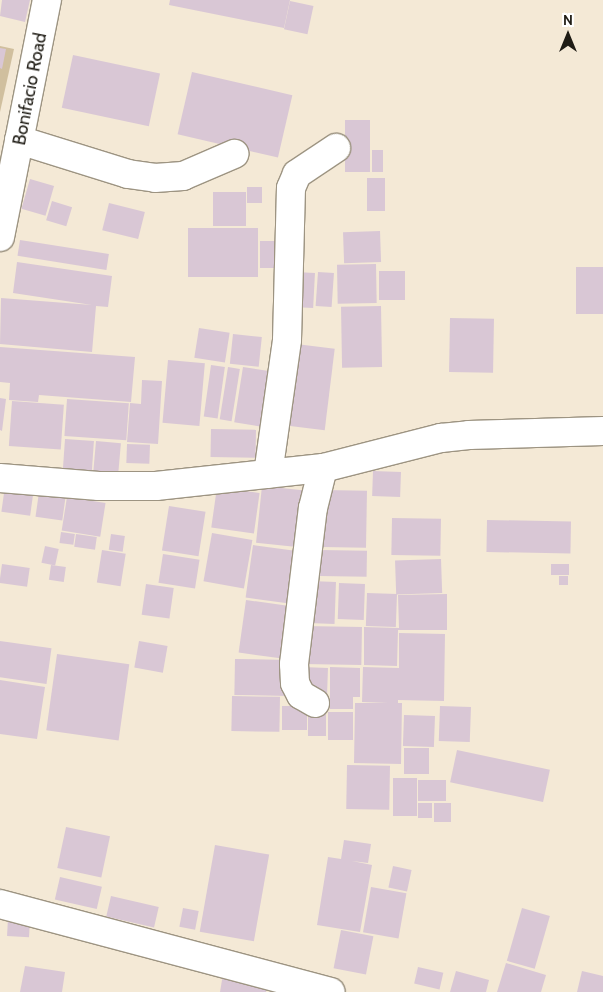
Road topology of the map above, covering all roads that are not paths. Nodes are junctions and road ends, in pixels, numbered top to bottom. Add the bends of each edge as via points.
1 (48, 0) edge
2 (20, 140) junction
3 (336, 148) dead end
4 (234, 154) dead end
5 (0, 236) edge
6 (603, 431) edge
7 (323, 468) junction
8 (268, 474) junction
9 (0, 478) edge
10 (315, 703) dead end
11 (0, 904) edge
12 (331, 992) edge

1 - 2 street, Bonifacio Road
2 - 4 street via 128,174 155,178 183,176
2 - 5 street, Bonifacio Road
3 - 8 street via 297,174 291,188 287,340
6 - 7 street via 504,432 441,438
7 - 8 street
7 - 10 street via 313,508 294,664 295,683 301,695
8 - 9 street via 156,486 99,486
11 - 12 street

